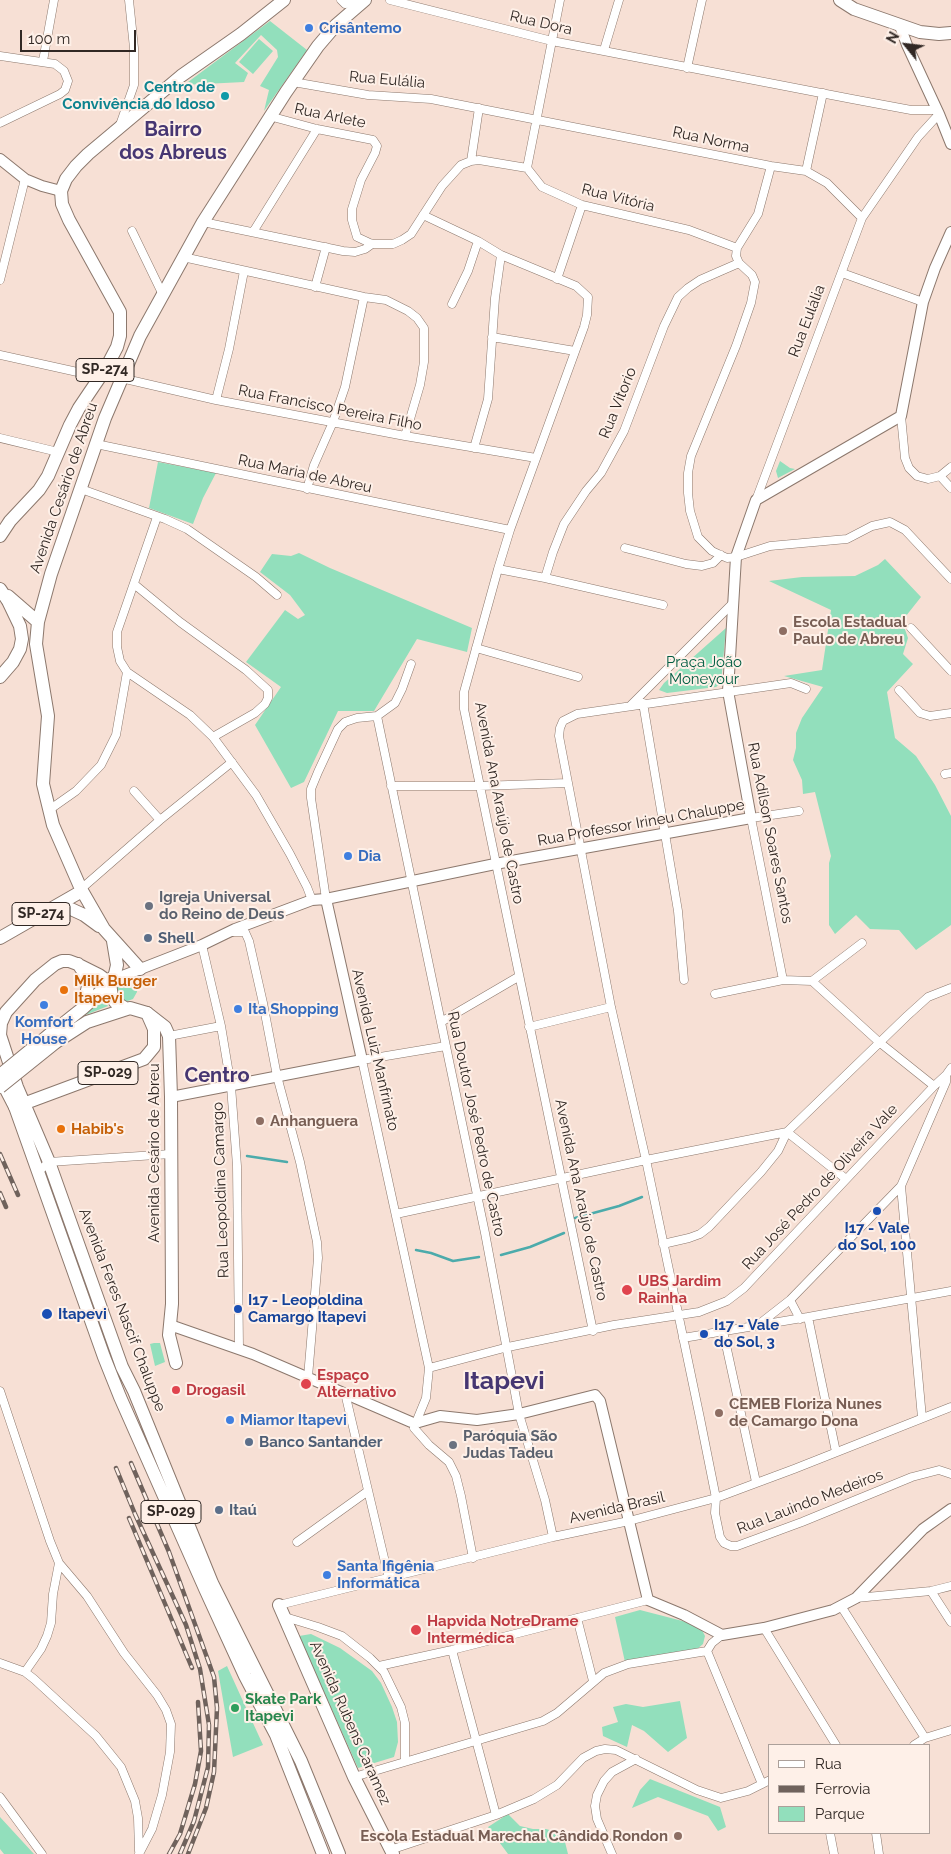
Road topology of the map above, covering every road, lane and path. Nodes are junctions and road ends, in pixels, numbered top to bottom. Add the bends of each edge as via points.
1 (54, 0) edge
2 (129, 0) edge
3 (284, 0) edge
4 (390, 0) edge
5 (560, 0) edge
6 (619, 0) edge
7 (702, 0) edge
8 (840, 0) edge
9 (364, 1) edge
10 (343, 2) edge
11 (339, 21) junction
12 (900, 26) junction
13 (951, 33) edge
14 (552, 41) junction
15 (604, 50) junction
16 (0, 56) edge
17 (42, 61) junction
18 (687, 68) junction
19 (293, 82) junction
20 (823, 93) junction
21 (479, 108) junction
22 (938, 112) junction
23 (269, 116) junction
24 (537, 120) junction
25 (0, 123) edge
26 (118, 129) junction
27 (317, 129) junction
28 (951, 144) edge
29 (0, 159) edge
30 (470, 161) junction
31 (771, 166) junction
32 (527, 168) junction
33 (806, 171) junction
34 (25, 179) junction
35 (61, 191) junction
36 (582, 205) junction
37 (423, 215) junction
38 (862, 218) junction
39 (203, 222) junction
40 (132, 231) dead end
41 (253, 232) junction
42 (951, 232) edge
43 (478, 241) junction
44 (372, 244) junction
45 (326, 247) junction
46 (737, 248) junction
47 (501, 255) junction
48 (183, 257) junction
49 (739, 263) junction
50 (244, 271) junction
51 (842, 273) junction
52 (557, 279) junction
53 (0, 280) edge
54 (315, 286) junction
55 (163, 294) junction
56 (364, 297) junction
57 (924, 302) junction
58 (452, 304) dead end
59 (120, 312) junction
60 (141, 335) junction
61 (492, 337) junction
62 (575, 351) junction
63 (0, 355) edge
64 (100, 377) junction
65 (121, 378) junction
66 (216, 400) junction
67 (901, 416) junction
68 (333, 422) junction
69 (405, 436) junction
70 (0, 438) edge
71 (96, 444) junction
72 (474, 448) junction
73 (58, 452) junction
74 (536, 458) junction
75 (951, 467) edge
76 (940, 476) junction
77 (307, 488) junction
78 (951, 488) edge
79 (81, 489) junction
80 (756, 500) junction
81 (157, 517) junction
82 (510, 530) junction
83 (0, 536) edge
84 (625, 548) dead end
85 (721, 555) junction
86 (736, 557) junction
87 (498, 569) junction
88 (545, 578) junction
89 (951, 579) edge
90 (134, 584) junction
91 (0, 589) edge
92 (277, 594) dead end
93 (733, 603) junction
94 (663, 605) dead end
95 (38, 622) junction
96 (911, 628) dead end
97 (476, 648) junction
98 (411, 664) dead end
99 (951, 671) edge
100 (127, 672) junction
101 (0, 677) edge
102 (578, 677) dead end
103 (806, 689) dead end
104 (899, 690) dead end
105 (728, 691) junction
106 (643, 703) junction
107 (631, 705) junction
108 (951, 713) edge
109 (377, 716) junction
110 (213, 737) junction
111 (232, 762) junction
112 (568, 783) junction
113 (391, 786) junction
114 (478, 786) junction
115 (134, 791) dead end
116 (49, 810) junction
117 (799, 811) dead end
118 (751, 818) junction
119 (160, 820) junction
120 (666, 834) junction
121 (581, 849) junction
122 (495, 864) junction
123 (411, 880) junction
124 (82, 890) junction
125 (326, 899) junction
126 (312, 900) junction
127 (36, 917) junction
128 (104, 928) junction
129 (230, 932) junction
130 (0, 938) edge
131 (112, 939) junction
132 (862, 943) dead end
133 (202, 945) junction
134 (77, 964) junction
135 (140, 969) junction
136 (518, 977) junction
137 (684, 980) dead end
138 (783, 980) junction
139 (812, 982) junction
140 (110, 983) junction
141 (951, 988) edge
142 (715, 994) dead end
143 (611, 1007) junction
144 (83, 1008) junction
145 (125, 1008) junction
146 (147, 1013) junction
147 (441, 1022) junction
148 (222, 1026) junction
149 (529, 1027) junction
150 (169, 1036) junction
151 (53, 1038) junction
152 (879, 1042) junction
153 (446, 1046) junction
154 (0, 1051) edge
155 (362, 1060) junction
156 (8, 1062) junction
157 (0, 1076) edge
158 (277, 1076) junction
159 (949, 1077) edge
160 (231, 1086) junction
161 (934, 1086) junction
162 (0, 1088) edge
163 (171, 1097) junction
164 (20, 1106) junction
165 (787, 1132) junction
166 (171, 1154) junction
167 (646, 1160) junction
168 (49, 1162) junction
169 (39, 1171) junction
170 (561, 1179) junction
171 (846, 1179) junction
172 (901, 1186) junction
173 (477, 1196) junction
174 (396, 1214) junction
175 (663, 1244) junction
176 (951, 1291) edge
177 (912, 1298) junction
178 (790, 1300) junction
179 (678, 1315) junction
180 (804, 1318) junction
181 (170, 1325) junction
182 (758, 1325) junction
183 (593, 1331) junction
184 (723, 1331) junction
185 (683, 1338) junction
186 (508, 1347) junction
187 (239, 1348) junction
188 (176, 1363) dead end
189 (429, 1368) junction
190 (308, 1377) junction
191 (345, 1393) junction
192 (1, 1394) edge
193 (951, 1407) edge
194 (519, 1414) junction
195 (922, 1418) junction
196 (415, 1423) junction
197 (836, 1452) junction
198 (951, 1474) edge
199 (756, 1482) junction
200 (368, 1491) junction
201 (716, 1498) junction
202 (951, 1509) edge
203 (629, 1521) junction
204 (553, 1536) junction
205 (297, 1542) dead end
206 (473, 1558) junction
207 (59, 1563) junction
208 (389, 1579) junction
209 (951, 1586) edge
210 (931, 1591) junction
211 (856, 1598) junction
212 (648, 1600) junction
213 (841, 1606) junction
214 (282, 1611) junction
215 (577, 1618) junction
216 (951, 1622) edge
217 (764, 1628) junction
218 (722, 1635) junction
219 (452, 1650) junction
220 (707, 1651) junction
221 (0, 1663) edge
222 (379, 1666) junction
223 (25, 1672) junction
224 (593, 1681) junction
225 (951, 1730) edge
226 (925, 1738) junction
227 (476, 1741) junction
228 (831, 1744) edge
229 (916, 1744) edge
230 (636, 1758) junction
231 (405, 1761) junction
232 (354, 1776) junction
233 (768, 1781) edge
234 (762, 1784) junction
235 (0, 1797) edge
236 (496, 1815) junction
237 (830, 1834) edge
238 (876, 1834) edge
239 (392, 1852) edge
240 (42, 1854) edge
241 (139, 1854) edge
242 (323, 1854) edge
243 (339, 1854) edge
244 (612, 1854) edge
245 (834, 1854) edge
246 (879, 1854) edge

1 - 17 street
2 - 26 street via 134,85
3 - 26 main road via 181,76
4 - 14 street, Rua Dora
5 - 14 street
6 - 15 street
7 - 18 street
8 - 12 main road via 854,9
9 - 10 street via 352,5
9 - 11 main road, Avenida Cesário de Abreu
10 - 11 street
11 - 19 main road, Avenida Cesário de Abreu
12 - 13 main road via 920,32
12 - 22 street
14 - 15 street, Rua Dora
14 - 24 street
15 - 18 street, Rua Dora
16 - 17 street
17 - 25 street via 60,67 66,76 65,90
18 - 20 street, Rua Dora
19 - 21 street, Rua Eulália
19 - 23 main road, Avenida Cesário de Abreu
20 - 22 street, Rua Dora
20 - 33 street
21 - 24 street, Rua Eulália
21 - 30 street
22 - 28 street
22 - 38 street, Rua Eulália
23 - 27 street, Rua Arlete
23 - 39 main road, Avenida Cesário de Abreu
24 - 31 street, Rua Norma
24 - 32 street
26 - 35 main road via 76,166
27 - 41 street
27 - 44 street, Rua Arlete via 373,140 377,146 360,180 352,209 357,237
29 - 34 street
30 - 32 street
30 - 37 street via 461,165 442,186
31 - 33 street, Rua Norma
31 - 46 street via 758,214
32 - 36 street, Rua Vitória via 542,187
33 - 38 street, Rua Norma via 827,183
34 - 35 street
34 - 53 street
35 - 59 main road, SP-274 via 69,220
36 - 46 street, Rua Vitória via 689,230
36 - 52 street
37 - 43 street, Avenida Ana Araújo de Castro
37 - 44 street via 402,240 393,244
38 - 51 street, Rua Eulália
39 - 41 street
39 - 48 main road, Avenida Cesário de Abreu
40 - 55 street
41 - 45 street
42 - 57 street
43 - 47 street, Avenida Ana Araújo de Castro
43 - 58 street
44 - 45 street via 355,252
45 - 54 street
46 - 49 street
47 - 52 street, Avenida Ana Araújo de Castro
47 - 61 street
48 - 50 street
48 - 55 main road, Avenida Cesário de Abreu
49 - 85 street via 755,282 751,303 691,456 688,473 688,493 698,537 704,545
49 - 88 street, Rua Vitorio via 700,280 678,297 624,432 601,473 564,524
50 - 54 street
50 - 66 street
51 - 57 street
51 - 80 street, Rua Eulália
52 - 62 street, Avenida Ana Araújo de Castro via 576,286 588,297 587,315
54 - 56 street
55 - 60 main road, Avenida Cesário de Abreu
56 - 68 street via 349,372
56 - 69 street via 397,304 417,318 424,328 424,362
57 - 67 street
59 - 60 main road via 128,332 134,336
59 - 64 main road, SP-274 via 117,347
60 - 65 main road, Avenida Cesário de Abreu
61 - 62 street
61 - 72 street via 488,400
62 - 74 street, Avenida Ana Araújo de Castro
63 - 64 street
64 - 73 main road, SP-274 via 79,408
65 - 66 street, Rua Francisco Pereira Filho
65 - 71 main road, Avenida Cesário de Abreu
66 - 68 street, Rua Francisco Pereira Filho
67 - 76 street via 909,468 917,476 928,479
67 - 80 street
68 - 69 street, Rua Francisco Pereira Filho
68 - 77 street
69 - 72 street, Rua Francisco Pereira Filho
70 - 73 street
71 - 77 street, Rua Maria de Abreu
71 - 79 main road, Avenida Cesário de Abreu
72 - 74 street, Rua Francisco Pereira Filho
73 - 83 main road, SP-274 via 39,490
74 - 82 street, Avenida Ana Araújo de Castro
75 - 76 street
76 - 78 street
77 - 82 street, Rua Maria de Abreu
79 - 81 street
79 - 95 main road, Avenida Cesário de Abreu via 50,574
80 - 86 street, Rua Eulália
81 - 90 street
81 - 92 street via 187,529
82 - 87 street, Avenida Ana Araújo de Castro
84 - 85 street via 702,566 713,563
85 - 86 street
86 - 89 street via 770,546 847,539 872,526 890,522 905,530
86 - 93 street, Rua Eulália
87 - 88 street
87 - 97 street, Avenida Ana Araújo de Castro
88 - 94 street
90 - 100 street via 117,632 116,647
90 - 110 street via 268,690 265,704
91 - 95 main road
91 - 101 main road via 20,626 22,639 13,662
93 - 105 street, Rua Adilson Soares Santos
93 - 107 street
95 - 116 main road, Avenida Cesário de Abreu via 36,644 48,716 43,784
96 - 99 street
97 - 102 street
97 - 114 street, Avenida Ana Araújo de Castro via 464,692 464,709
98 - 109 street via 395,703
100 - 110 street via 190,715
100 - 116 street via 116,735 110,750 101,765 76,791
103 - 105 street via 791,683
104 - 108 street via 920,713 930,716
105 - 106 street
105 - 118 street, Rua Adilson Soares Santos
106 - 107 street
106 - 120 street
107 - 112 street via 569,716 563,721 559,736
109 - 113 street, Rua Doutor José Pedro de Castro
109 - 125 street, Avenida Luiz Manfrinato via 351,720 338,729 312,789 312,810
110 - 111 street
111 - 119 street
111 - 126 street via 270,819
112 - 114 street
112 - 121 street
113 - 114 street
113 - 123 street, Rua Doutor José Pedro de Castro
114 - 122 street, Avenida Ana Araújo de Castro
115 - 119 street
116 - 124 main road, Avenida Cesário de Abreu via 57,837
117 - 118 street, Rua Professor Irineu Chaluppe
118 - 120 street, Rua Professor Irineu Chaluppe
118 - 138 street, Rua Adilson Soares Santos
119 - 124 street
120 - 121 street, Rua Professor Irineu Chaluppe
120 - 137 street
121 - 122 street, Rua Professor Irineu Chaluppe
121 - 143 street
122 - 123 street, Rua Professor Irineu Chaluppe
122 - 136 street, Avenida Ana Araújo de Castro
123 - 125 street, Rua Professor Irineu Chaluppe
123 - 147 street, Rua Doutor José Pedro de Castro
124 - 127 main road, SP-274
124 - 128 main road, Avenida Cesário de Abreu / SP-274
125 - 126 street, Rua Professor Irineu Chaluppe
125 - 155 street, Avenida Luiz Manfrinato
126 - 129 street, Rua Professor Irineu Chaluppe
127 - 128 main road via 71,909
127 - 130 main road, SP-274
128 - 131 main road, SP-274
129 - 133 street, Rua Professor Irineu Chaluppe
129 - 158 street via 245,932 249,941
131 - 135 main road, SP-274
131 - 140 main road via 117,965
132 - 139 street
133 - 135 street, Rua Professor Irineu Chaluppe
133 - 148 street, Rua Leopoldina Camargo
134 - 140 main road
134 - 144 main road via 85,974 88,986
134 - 156 main road, SP-029 via 62,961 55,964 6,1012 0,1035
135 - 140 street, Rua Professor Irineu Chaluppe
136 - 147 street
136 - 149 street, Avenida Ana Araújo de Castro
138 - 139 street
138 - 142 street
139 - 152 street
140 - 144 main road
140 - 145 main road via 112,997
141 - 152 street via 928,998
143 - 149 street
143 - 167 street
144 - 151 main road
145 - 146 main road
145 - 151 main road
146 - 150 main road via 165,1027
146 - 164 main road, SP-029 via 154,1029 154,1048 144,1060
147 - 153 street, Rua Doutor José Pedro de Castro
148 - 150 street
148 - 160 street, Rua Leopoldina Camargo
149 - 170 street, Avenida Ana Araújo de Castro
150 - 163 main road, Avenida Cesário de Abreu
151 - 157 main road, bridge
151 - 162 main road, bridge
152 - 161 street
152 - 165 street
153 - 155 street
153 - 173 street, Rua Doutor José Pedro de Castro
154 - 156 main road
155 - 158 street
155 - 174 street, Avenida Luiz Manfrinato
156 - 164 main road, SP-029
157 - 164 main road
158 - 160 street
158 - 190 street via 317,1242
159 - 161 street, Rua José Pedro de Oliveira Vale
159 - 172 street
160 - 163 street
160 - 187 street, Rua Leopoldina Camargo via 237,1166
161 - 171 street, Rua José Pedro de Oliveira Vale
163 - 166 main road, Avenida Cesário de Abreu
164 - 168 main road, Avenida Feres Nascif Chaluppe / SP-029
164 - 169 main road, Avenida Feres Nascif Chaluppe / SP-029
165 - 167 street
165 - 171 street
165 - 175 street via 778,1151 761,1172 709,1228 689,1238
166 - 168 street
166 - 181 main road, Avenida Cesário de Abreu
167 - 170 street
167 - 175 street
168 - 169 street
168 - 243 main road, Avenida Feres Nascif Chaluppe / SP-029 via 122,1367 212,1583 297,1752
169 - 242 main road, Avenida Feres Nascif Chaluppe / SP-029 via 120,1397 245,1676 276,1735
170 - 173 street
170 - 183 street, Avenida Ana Araújo de Castro
171 - 179 street, Rua José Pedro de Oliveira Vale via 744,1288 714,1307
172 - 177 street
172 - 178 street
173 - 174 street
173 - 186 street, Rua Doutor José Pedro de Castro
174 - 189 street, Avenida Luiz Manfrinato
175 - 179 street
176 - 177 street
177 - 180 street
177 - 195 street
178 - 180 street
178 - 182 street
179 - 183 street, Rua José Pedro de Oliveira Vale
179 - 185 street
180 - 182 street
180 - 197 street
181 - 187 street
181 - 188 main road
182 - 184 street
183 - 186 street, Rua José Pedro de Oliveira Vale
184 - 185 street
184 - 199 street
185 - 201 street
186 - 189 street, Rua José Pedro de Oliveira Vale
186 - 194 street, Rua Doutor José Pedro de Castro
187 - 190 street
189 - 196 street, Avenida Luiz Manfrinato via 426,1398
190 - 191 street
191 - 196 street
191 - 200 street
192 - 207 street
193 - 195 street, Avenida Brasil
194 - 196 street via 476,1420 440,1416
194 - 203 street via 595,1395 600,1401
194 - 204 street, Rua Doutor José Pedro de Castro via 546,1500
195 - 197 street, Avenida Brasil
196 - 206 street via 456,1476
197 - 199 street, Avenida Brasil
198 - 201 street, Rua Lauindo Medeiros via 939,1470 922,1474 737,1546 724,1543 720,1537 715,1513
199 - 201 street, Avenida Brasil
200 - 205 street
200 - 208 street
201 - 203 street, Avenida Brasil
202 - 211 street via 923,1529
203 - 204 street, Avenida Brasil
203 - 212 street
204 - 206 street, Avenida Brasil
206 - 208 street, Avenida Brasil
207 - 223 street via 48,1636
207 - 241 street via 87,1596 124,1653 157,1695 171,1724 170,1752 162,1795 152,1830
208 - 214 street, Avenida Brasil
209 - 210 street
210 - 211 street
210 - 216 street
211 - 213 street
212 - 215 street
212 - 218 street
213 - 217 street
213 - 226 street
214 - 222 street via 342,1636
214 - 232 main road, Avenida Rubens Caramez
215 - 219 street
215 - 224 street
217 - 218 street
217 - 228 street
218 - 220 street via 712,1642
219 - 222 street
219 - 227 street
220 - 224 street via 628,1664
220 - 234 street
221 - 223 street
222 - 231 street via 401,1707
223 - 241 street via 96,1736 121,1767 135,1801
224 - 227 street via 543,1721
225 - 226 street
226 - 229 street
227 - 231 street
227 - 236 street
230 - 234 street via 697,1790 721,1798 736,1796
230 - 236 street via 616,1750 596,1751 583,1758 544,1794
230 - 244 street via 612,1772 597,1795 597,1819
231 - 232 street
232 - 239 main road, Avenida Rubens Caramez
233 - 234 street
235 - 240 street
236 - 239 street
237 - 245 street
238 - 246 street

